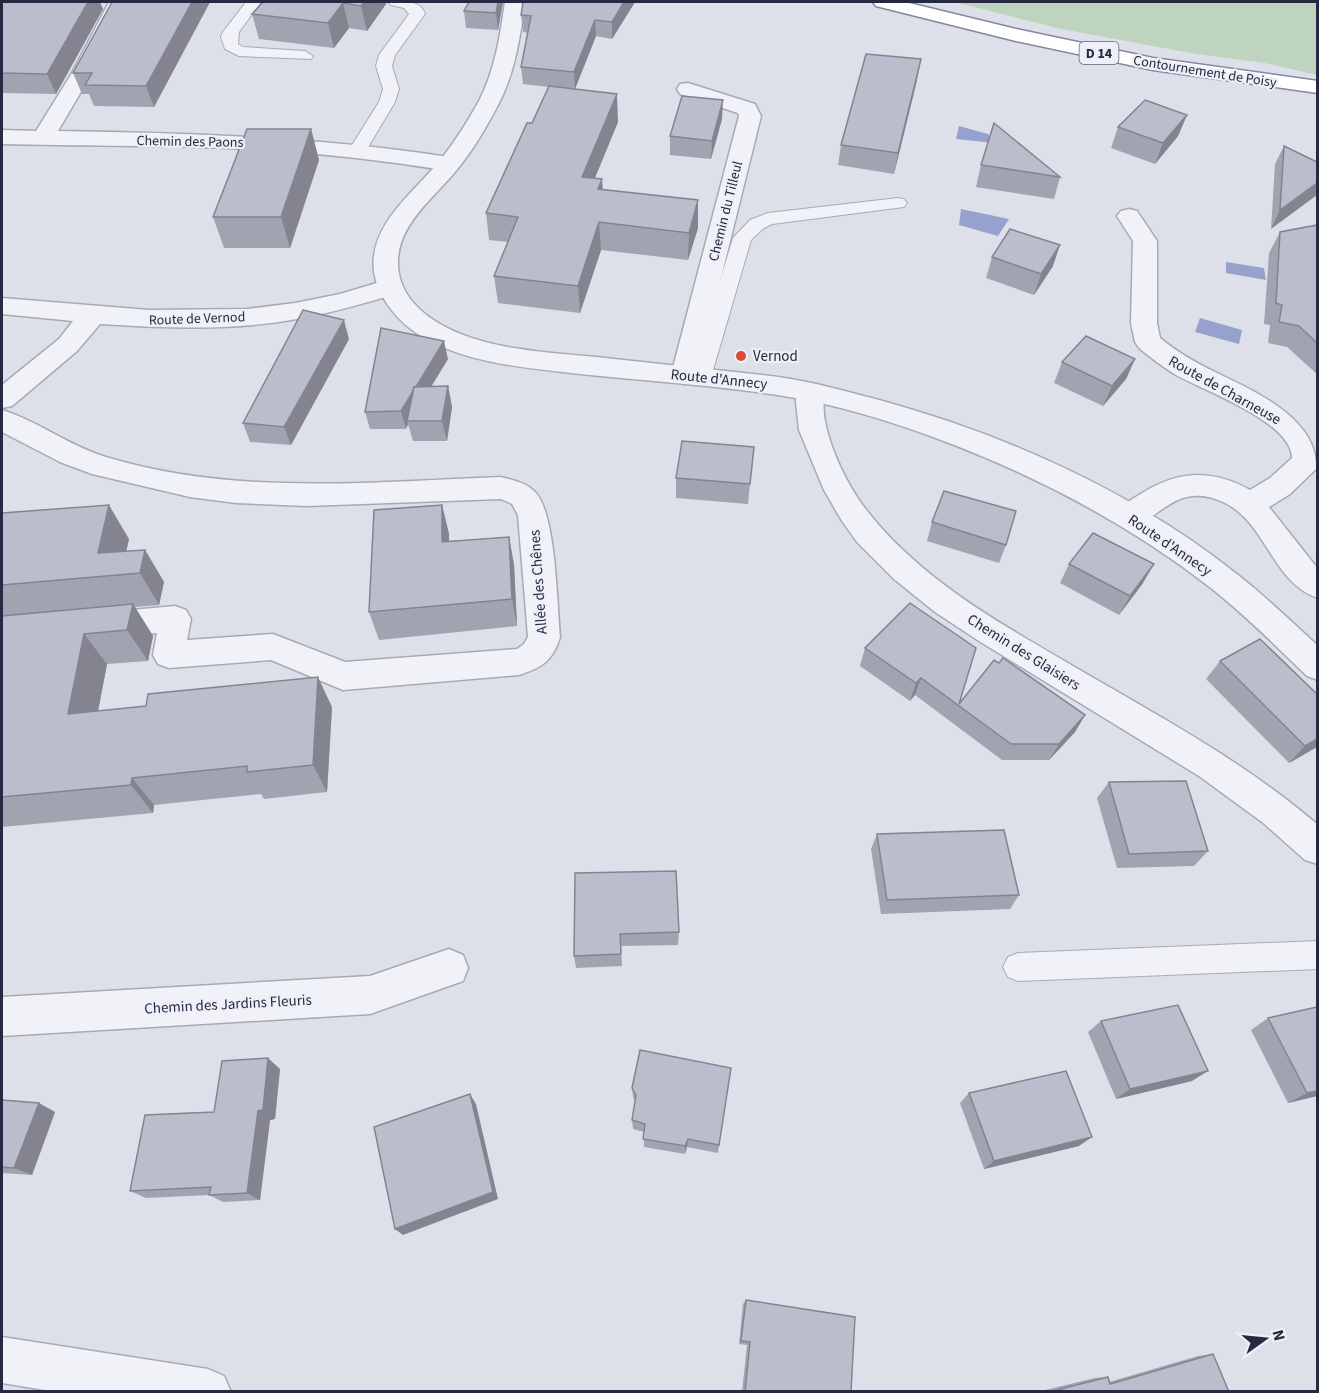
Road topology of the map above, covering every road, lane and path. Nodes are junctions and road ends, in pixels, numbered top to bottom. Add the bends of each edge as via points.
1 (118, 2) edge
2 (253, 2) edge
3 (396, 2) edge
4 (515, 2) edge
5 (883, 2) edge
6 (305, 56) dead end
7 (1317, 87) edge
8 (688, 88) dead end
9 (2, 137) edge
10 (43, 138) junction
11 (358, 150) junction
12 (449, 164) junction
13 (898, 203) dead end
14 (1129, 216) dead end
15 (390, 287) junction
16 (2, 306) edge
17 (92, 316) junction
18 (692, 376) junction
19 (810, 392) junction
20 (2, 399) edge
21 (2, 420) edge
22 (1251, 504) junction
23 (1129, 516) junction
24 (1317, 586) edge
25 (71, 628) edge
26 (1317, 667) edge
27 (1317, 848) edge
28 (1317, 954) edge
29 (1018, 967) dead end
30 (449, 968) dead end
31 (2, 1017) edge
32 (2, 1360) edge
33 (208, 1392) edge

1 - 10 street
2 - 6 lane via 228,37 231,46 239,51
3 - 11 lane via 410,4 417,14 387,56 384,66 390,95
4 - 12 street via 506,61 490,100
5 - 7 highway, Contournement de Poisy / D 14 via 1153,64
8 - 18 street, Chemin du Tilleul via 747,109 750,116
9 - 10 street, Chemin des Paons
10 - 11 street, Chemin des Paons via 261,143
11 - 12 street, Chemin des Paons
12 - 15 street via 393,231 386,263
13 - 18 lane via 768,219 757,224 742,238
14 - 22 street, Route de Charneuse via 1145,241 1144,323 1148,342 1169,360 1280,418 1302,439 1306,462 1280,486
15 - 17 street, Route de Vernod via 358,299 262,315 167,320
15 - 18 street, Route d'Annecy via 401,305 421,324 466,346 538,360
16 - 17 street, Route de Vernod
17 - 20 street via 68,345
18 - 19 street, Route d'Annecy
19 - 23 street, Route d'Annecy via 964,438 1038,469
19 - 27 street, Chemin des Glaisiers via 811,425 840,494 868,534 909,574 975,623 1248,790
21 - 25 street, Allée des Chênes via 102,467 190,486 306,495 491,488 514,491 530,503 544,637 533,657 519,662 343,676 273,647 169,655 175,619
22 - 23 street via 1223,491 1188,485 1170,489
22 - 24 street via 1304,576
23 - 26 street, Route d'Annecy via 1224,582
28 - 29 lane
30 - 31 street, Chemin des Jardins Fleuris via 370,995
32 - 33 street

